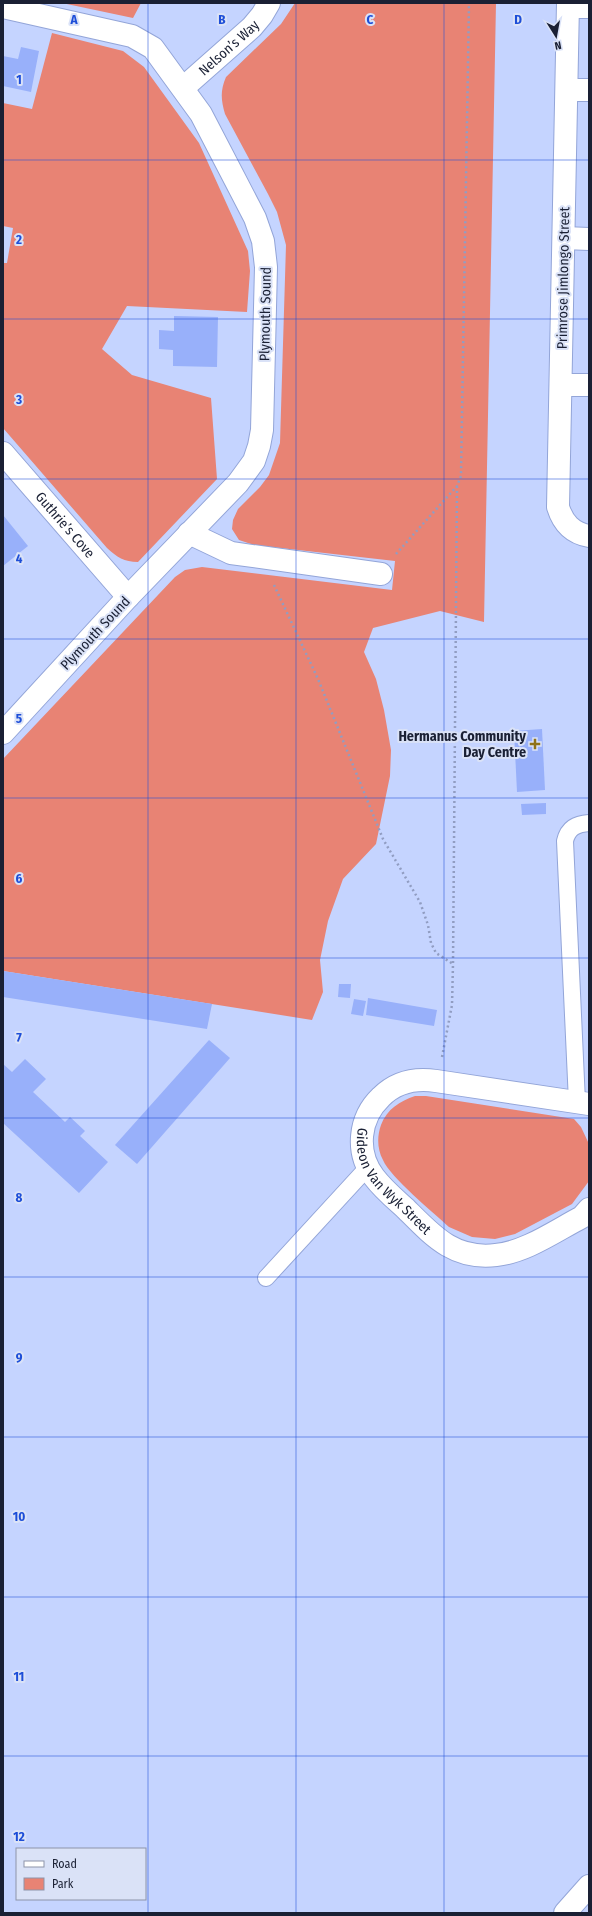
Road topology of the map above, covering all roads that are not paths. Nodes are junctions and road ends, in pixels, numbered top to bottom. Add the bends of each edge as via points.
1 (269, 3) edge
2 (575, 6) edge
3 (3, 7) edge
4 (183, 88) junction
5 (567, 90) junction
6 (589, 90) edge
7 (564, 238) junction
8 (589, 239) edge
9 (561, 385) junction
10 (589, 385) edge
11 (3, 453) edge
12 (190, 533) junction
13 (589, 536) edge
14 (378, 573) road end
15 (128, 597) junction
16 (3, 733) edge
17 (589, 823) edge
18 (583, 1103) edge
19 (368, 1167) junction
20 (589, 1209) edge
21 (266, 1278) dead end
22 (589, 1886) edge
23 (565, 1913) edge

1 - 4 street, Nelson’s Way via 252,27
2 - 5 street, Primrose Jimlongo Street
3 - 4 street, Plymouth Sound via 132,36 153,48
4 - 12 street, Plymouth Sound via 201,114 255,218 266,267 262,430 259,446 247,473
5 - 6 street
5 - 7 street, Primrose Jimlongo Street
7 - 8 street
7 - 9 street, Primrose Jimlongo Street
9 - 10 street
9 - 13 street, Primrose Jimlongo Street via 558,507 566,524 573,530
11 - 15 street, Guthrie’s Cove
12 - 14 street via 231,553
12 - 15 street, Plymouth Sound
15 - 16 street, Plymouth Sound
17 - 18 lane via 569,830 565,841
18 - 19 street, Gideon Van Wyk Street via 436,1080 412,1080 398,1084 386,1092 368,1114 362,1134 363,1154
19 - 20 street, Gideon Van Wyk Street via 379,1183 439,1241 468,1253 496,1255 521,1249 582,1217
19 - 21 lane
22 - 23 street

